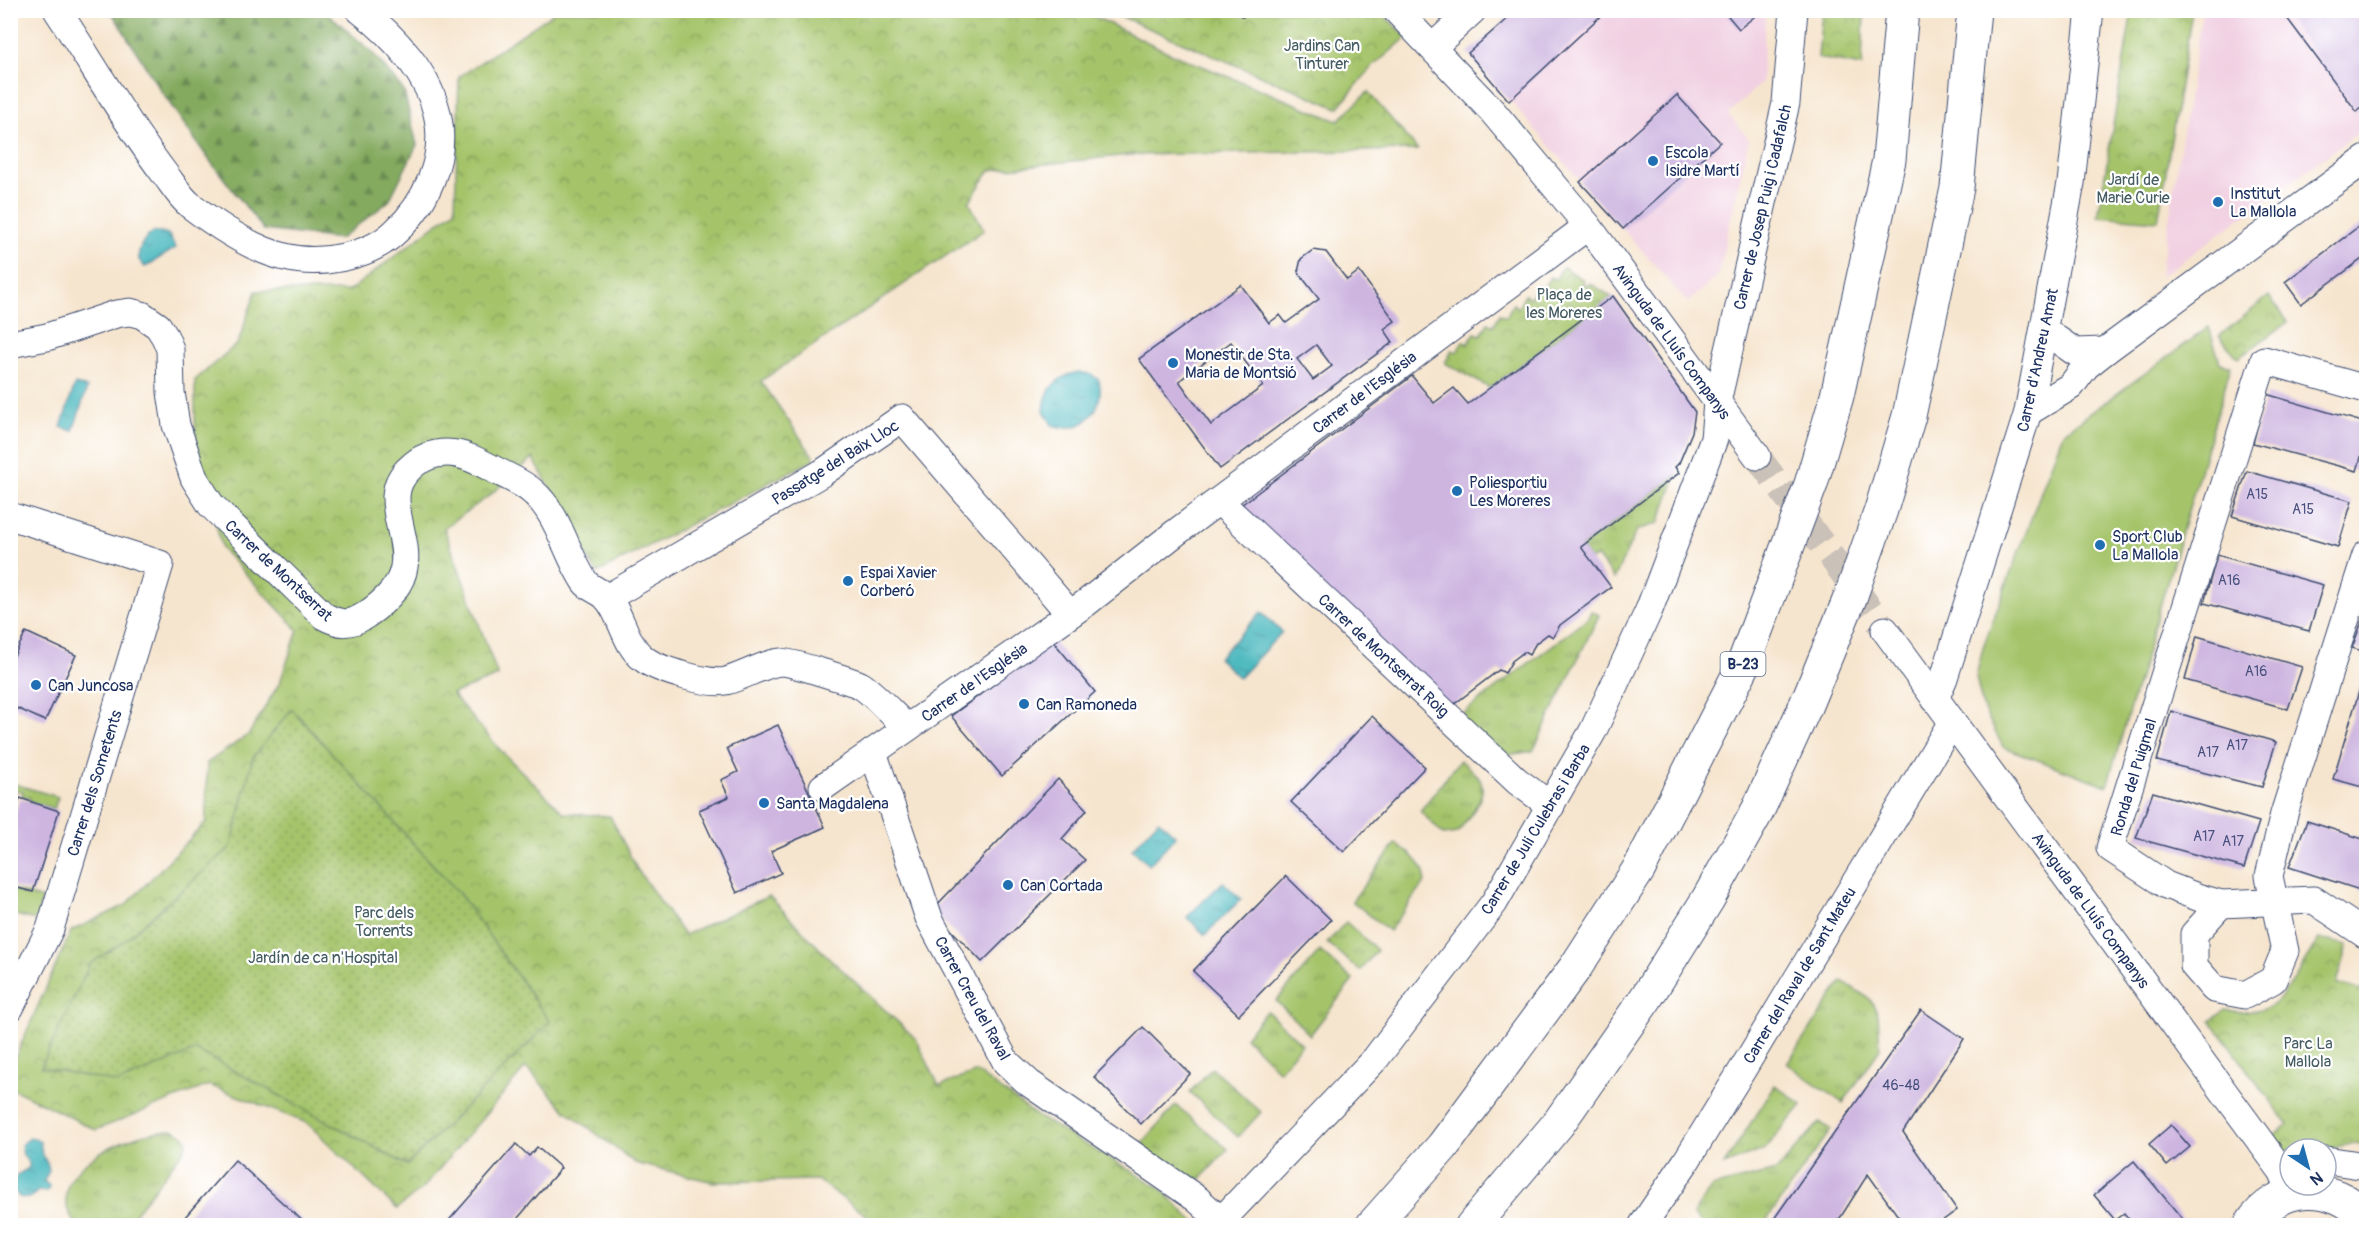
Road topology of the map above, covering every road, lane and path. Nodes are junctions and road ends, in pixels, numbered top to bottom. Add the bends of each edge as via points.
1 (57, 10) edge
2 (360, 10) edge
3 (1396, 10) edge
4 (1473, 10) edge
5 (1794, 10) edge
6 (1902, 10) edge
7 (1974, 10) edge
8 (2090, 10) edge
9 (1433, 47) junction
10 (2367, 159) edge
11 (1588, 225) junction
12 (2045, 332) junction
13 (10, 344) edge
14 (2096, 358) junction
15 (2036, 374) junction
16 (2367, 389) edge
17 (1717, 402) junction
18 (2028, 412) junction
19 (1757, 456) tunnel mouth
20 (1219, 501) junction
21 (10, 516) edge
22 (2367, 555) edge
23 (607, 598) junction
24 (1070, 614) junction
25 (1885, 630) tunnel mouth
26 (1935, 699) junction
27 (1952, 722) junction
28 (907, 728) junction
29 (873, 752) junction
30 (823, 787) dead end
31 (1551, 806) junction
32 (2275, 903) junction
33 (2222, 904) junction
34 (2367, 935) edge
35 (10, 1008) edge
36 (2338, 1162) edge
37 (2278, 1163) edge
38 (2367, 1166) edge
39 (2278, 1192) edge
40 (2338, 1196) edge
41 (2367, 1218) edge
42 (1218, 1223) edge
43 (1372, 1226) edge
44 (1473, 1226) edge
45 (1642, 1226) edge
46 (2250, 1226) edge

1 - 2 street via 149,153 188,203 239,238 285,257 333,261 394,233 429,186 439,156 439,119 418,69
3 - 9 street
4 - 9 street
5 - 17 street, Carrer de Josep Puig i Cadafalch via 1786,103
6 - 43 main road, B-23 via 1889,160 1837,396 1811,484 1742,668 1639,869 1575,968 1443,1146
7 - 44 main road via 1957,188 1910,416 1850,597 1805,707 1752,820 1646,998 1558,1124
8 - 12 street, Carrer d'Andreu Amat via 2071,183
9 - 11 street
10 - 14 street
11 - 17 street, Avinguda de Lluís Companys
11 - 20 street, Carrer de l'Església
12 - 14 street via 2075,352
12 - 15 street, Carrer d'Andreu Amat
13 - 23 street, Carrer de Montserrat via 130,312 158,326 170,349 176,425 194,478 211,505 324,616 336,623 348,624 376,608 400,579 404,566 395,498 397,486 417,461 433,454 467,457 533,492 548,510 586,583
14 - 15 street
14 - 18 street via 2071,386
15 - 18 street, Carrer d'Andreu Amat
16 - 33 street, Ronda del Puigmal via 2264,360 2110,848 2166,885
17 - 19 street, Avinguda de Lluís Companys
17 - 31 street, Carrer de Juli Culebras i Barba via 1714,439 1649,610 1593,731
18 - 26 street, Carrer d'Andreu Amat
20 - 24 street, Carrer de l'Església
20 - 31 street, Carrer de Montserrat Roig via 1517,781
21 - 35 street, Carrer dels Sometents via 160,564 50,929
22 - 32 street via 2284,814 2269,876
23 - 24 street, Passatge del Baix Lloc via 822,473 902,418
23 - 28 street, Carrer de Montserrat via 635,651 657,666 725,681 783,661 861,686
24 - 28 street, Carrer de l'Església
25 - 26 street, Avinguda de Lluís Companys
26 - 27 street, Avinguda de Lluís Companys
27 - 37 street, Avinguda de Lluís Companys
27 - 45 street, Carrer del Raval de Sant Mateu via 1744,1068
28 - 29 street, Carrer de l'Església
29 - 30 street, Carrer de l'Església
29 - 42 street, Carrer Creu del Raval via 929,918 1006,1062 1029,1083 1197,1200
31 - 42 street, Carrer de Juli Culebras i Barba via 1494,903 1376,1058
32 - 33 street, Ronda del Puigmal
32 - 33 street via 2285,951 2273,980 2245,995 2214,989 2194,966 2194,934
32 - 34 street, Ronda del Puigmal via 2314,900
36 - 38 street
39 - 46 main road
40 - 41 main road

